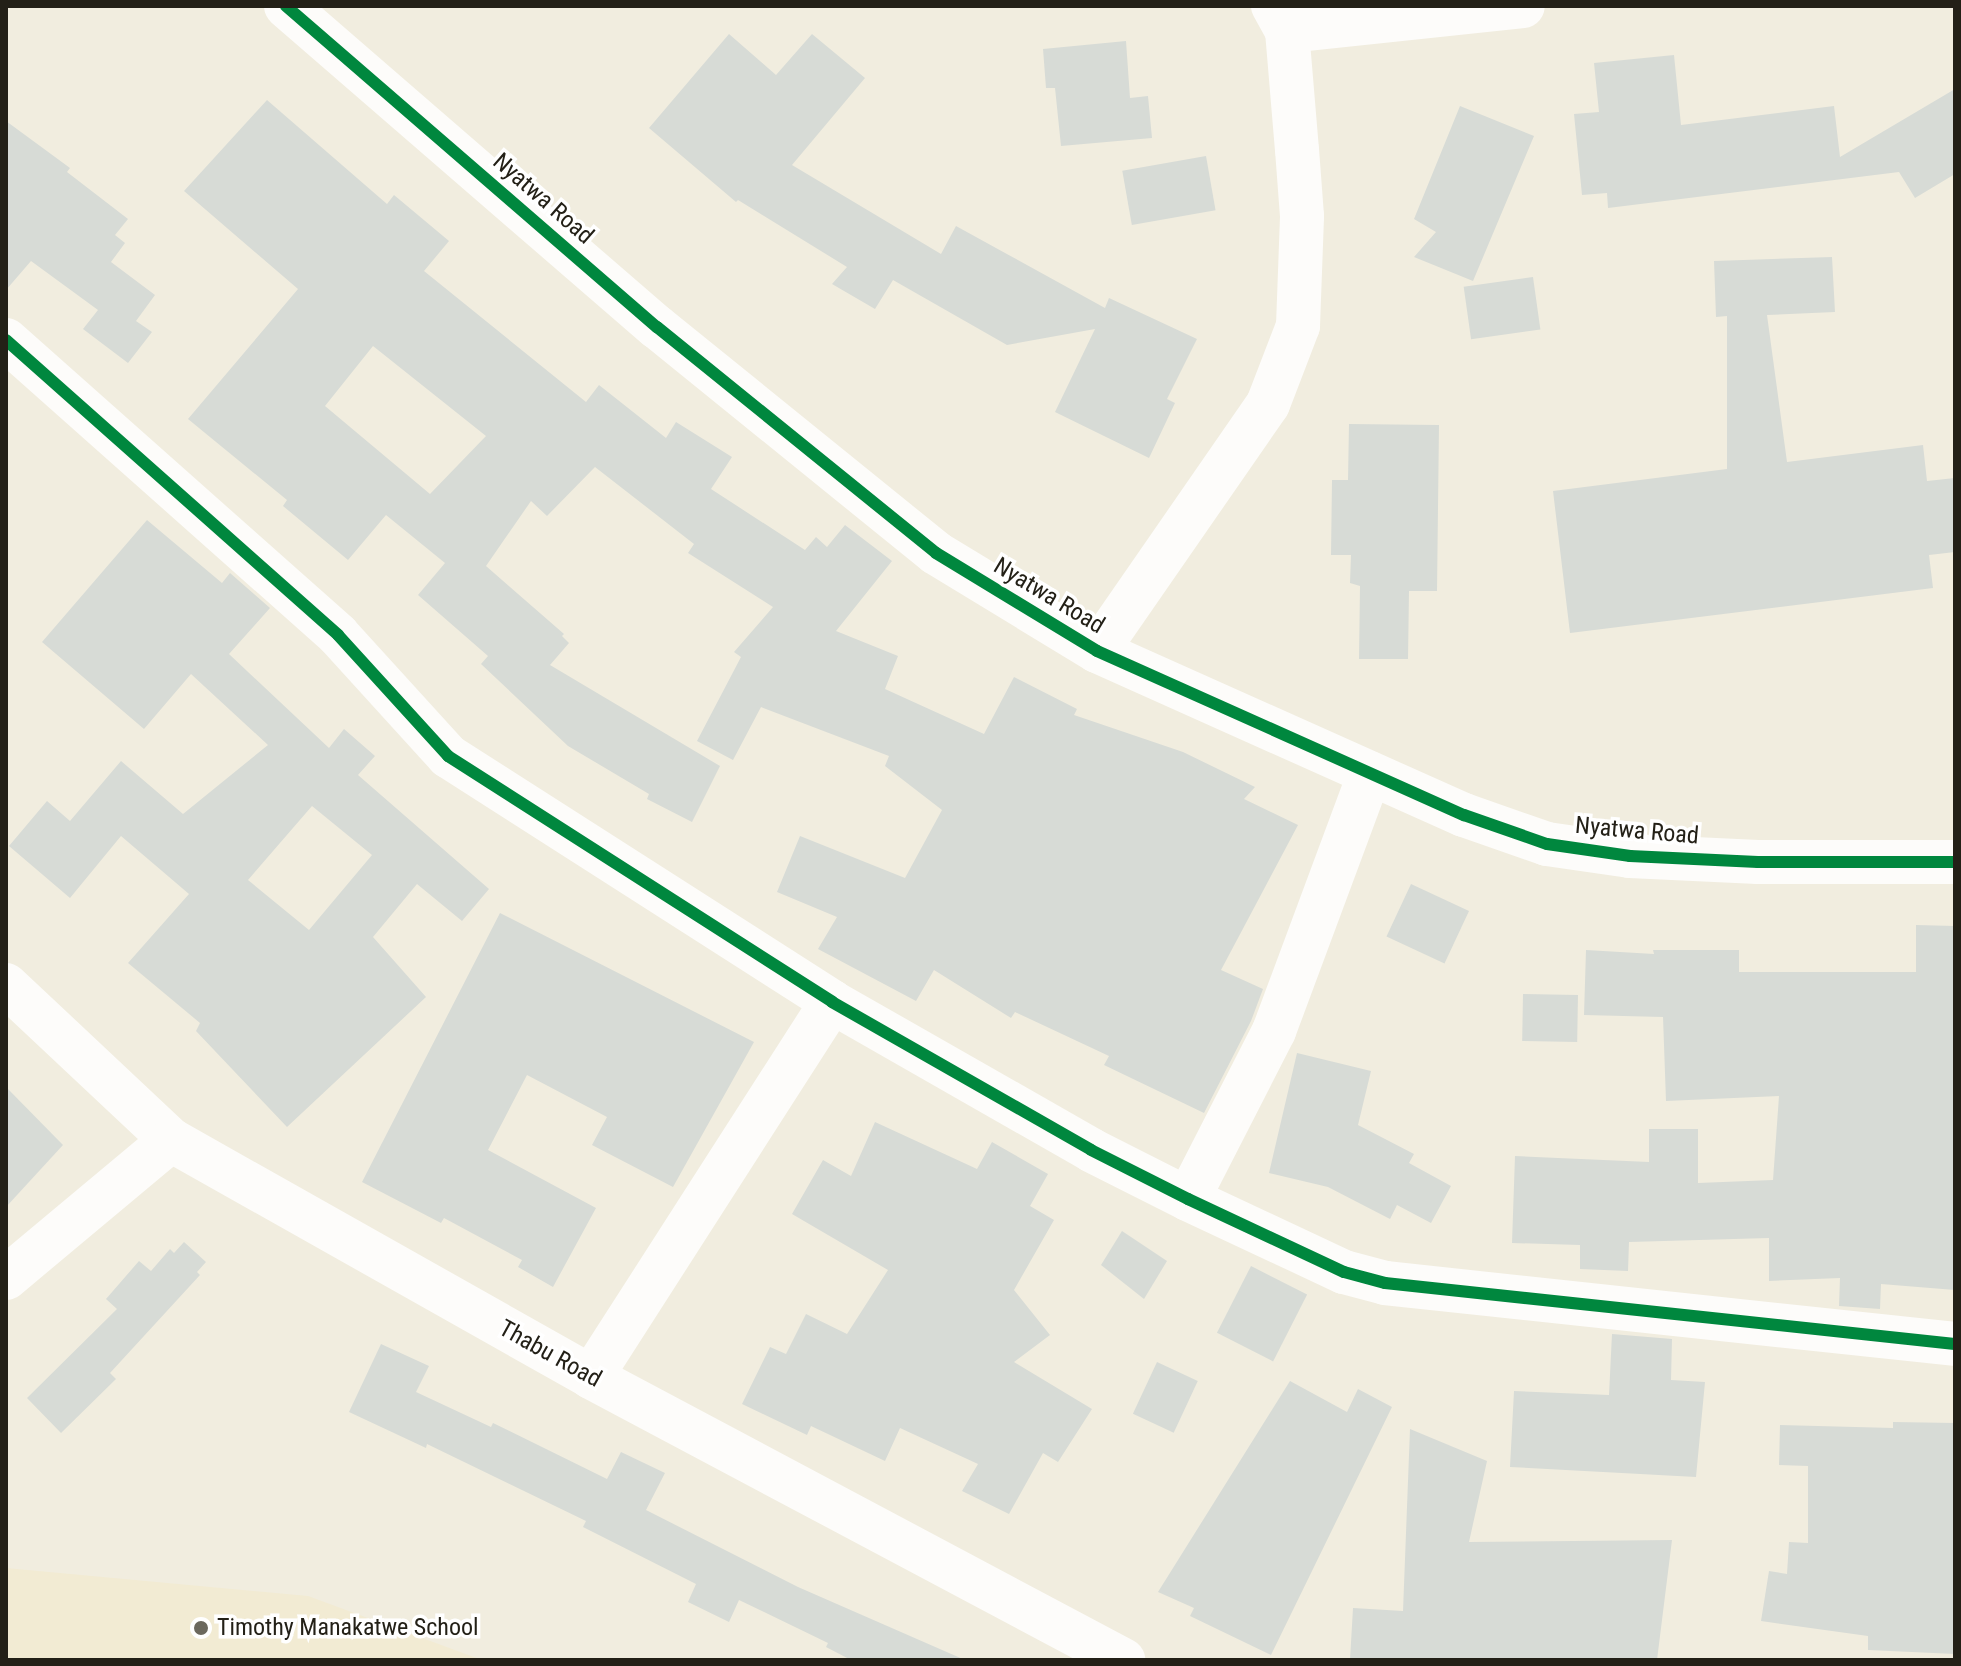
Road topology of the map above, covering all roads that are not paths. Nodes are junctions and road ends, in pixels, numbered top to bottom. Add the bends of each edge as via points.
1 (286, 6) edge
2 (1523, 6) edge
3 (1280, 18) edge
4 (6, 340) edge
5 (1097, 651) junction
6 (1370, 773) junction
7 (1955, 862) edge
8 (6, 985) edge
9 (832, 1002) junction
10 (171, 1140) junction
11 (1188, 1199) junction
12 (6, 1278) edge
13 (1955, 1344) edge
14 (591, 1377) junction
15 (1123, 1660) edge

1 - 5 street, Nyatwa Road via 657,327 936,553
2 - 3 street
3 - 5 street via 1302,216 1298,326 1268,404
4 - 9 street via 338,635 448,756
5 - 6 street, Nyatwa Road
6 - 7 street, Nyatwa Road via 1547,844 1630,856 1743,861
6 - 11 street via 1274,1031
8 - 10 street, Thabu Road
9 - 11 street via 1091,1150
9 - 14 street
10 - 12 street
10 - 14 street, Thabu Road
11 - 13 street via 1344,1272 1385,1283
14 - 15 street, Thabu Road

